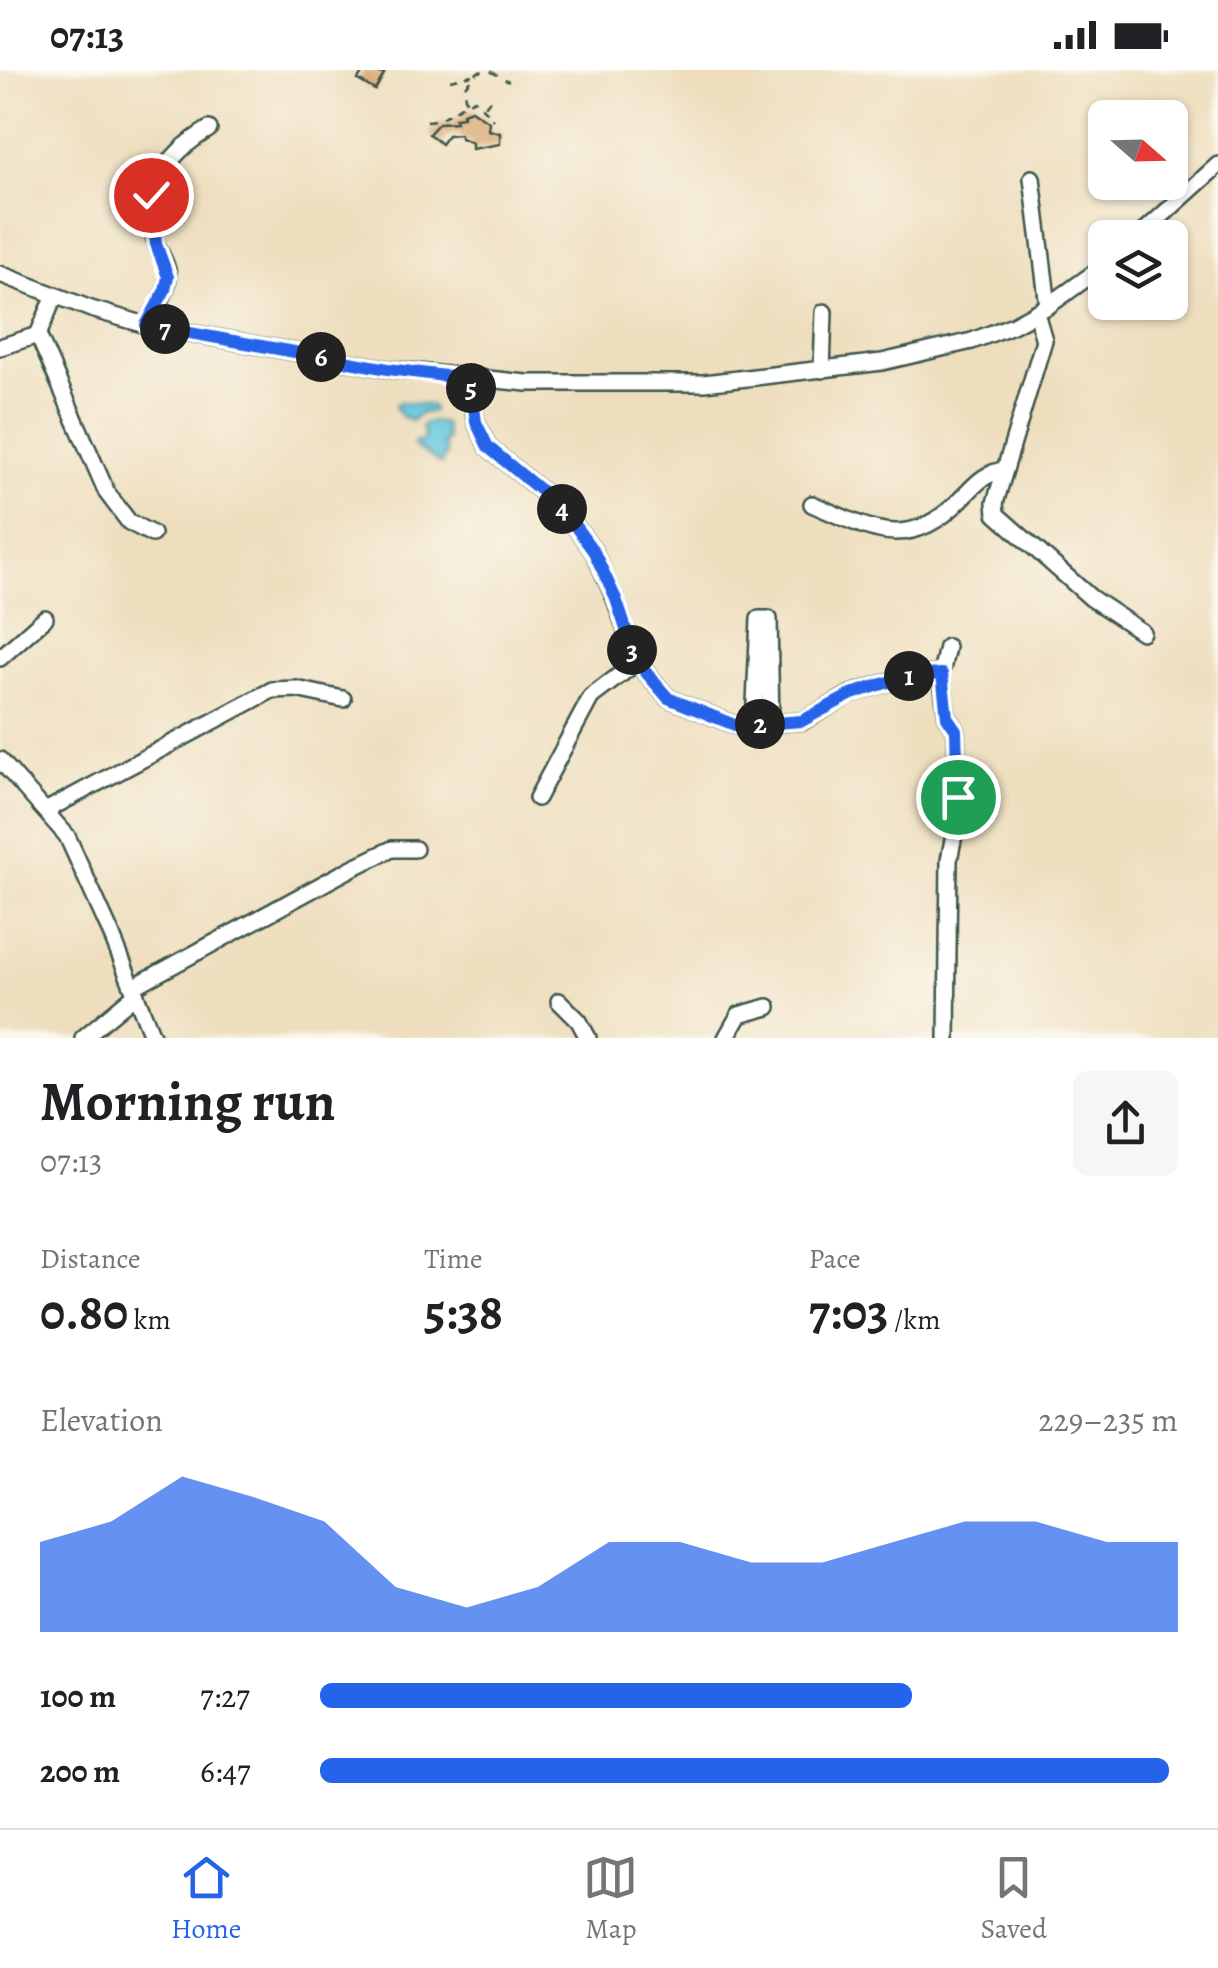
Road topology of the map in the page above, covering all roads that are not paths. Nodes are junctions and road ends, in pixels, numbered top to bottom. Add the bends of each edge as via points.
1 (208, 129) dead end
2 (1218, 166) edge
3 (1032, 178) dead end
4 (1157, 220) edge
5 (0, 274) edge
6 (1088, 278) edge
7 (55, 295) junction
8 (1042, 309) junction
9 (824, 312) dead end
10 (146, 325) junction
11 (38, 336) junction
12 (0, 347) edge
13 (822, 370) junction
14 (470, 379) junction
15 (1005, 470) junction
16 (812, 504) dead end
17 (152, 534) dead end
18 (45, 618) dead end
19 (1142, 632) dead end
20 (947, 647) dead end
21 (0, 658) edge
22 (637, 662) junction
23 (942, 674) junction
24 (343, 699) dead end
25 (763, 724) junction
26 (3, 767) edge
27 (537, 798) dead end
28 (47, 810) junction
29 (415, 849) dead end
30 (135, 991) junction
31 (560, 1001) dead end
32 (768, 1007) dead end
33 (83, 1038) edge
34 (153, 1038) edge
35 (588, 1038) edge
36 (726, 1038) edge
37 (948, 1038) edge

1 - 10 street via 169,160 151,195 156,244 168,277
2 - 4 street
3 - 8 street
5 - 7 street
6 - 8 street
7 - 10 street
7 - 11 street
8 - 13 street via 972,342
8 - 15 street via 1044,340
9 - 13 street
10 - 14 street
11 - 12 street
11 - 17 street via 106,493 129,522
13 - 14 street via 704,382
14 - 22 street via 476,422 488,447 562,508 594,552
15 - 16 street via 978,480 929,522 896,534
15 - 19 street via 996,514 1091,598
18 - 21 street
20 - 23 street
22 - 25 street via 668,698 737,726
22 - 27 street via 591,696
23 - 25 street via 907,676 852,694 802,721
23 - 37 street via 947,717 956,730 958,797 949,860
24 - 28 street via 296,688 272,690
25 - 25 street via 759,619 769,619
26 - 28 street
28 - 30 street via 70,842
29 - 30 street via 392,849 352,868
30 - 33 street
30 - 34 street
31 - 35 street
32 - 36 street via 739,1015

